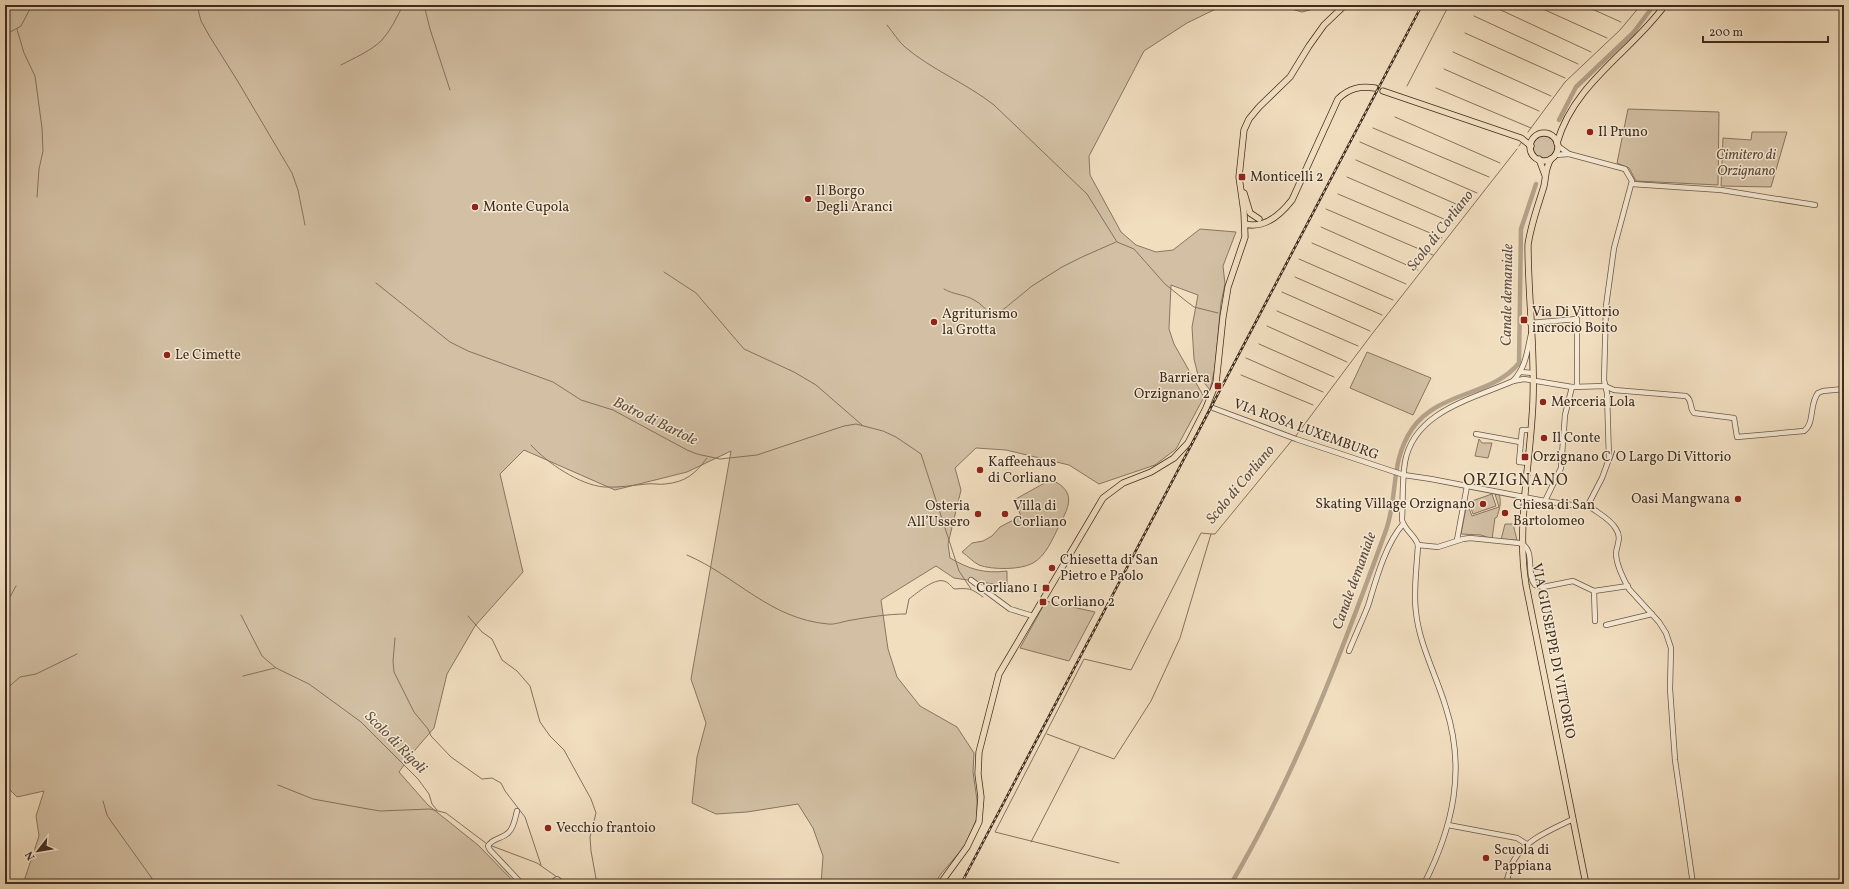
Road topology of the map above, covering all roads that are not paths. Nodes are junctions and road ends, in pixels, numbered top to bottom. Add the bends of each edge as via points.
1 (1345, 5) edge
2 (1665, 5) edge
3 (1375, 88) dead end
4 (1383, 91) dead end
5 (1562, 129) junction
6 (1551, 135) junction
7 (1521, 138) junction
8 (1534, 138) junction
9 (1558, 144) junction
10 (1531, 146) junction
11 (1569, 154) junction
12 (1553, 157) junction
13 (1539, 159) junction
14 (1545, 176) junction
15 (1632, 184) junction
16 (1240, 186) junction
17 (1815, 205) dead end
18 (1257, 222) junction
19 (1245, 224) junction
20 (1243, 245) junction
21 (1530, 323) junction
22 (1531, 332) junction
23 (1522, 372) junction
24 (1533, 373) junction
25 (1513, 381) junction
26 (1533, 381) junction
27 (1575, 386) junction
28 (1605, 386) junction
29 (1844, 389) edge
30 (1213, 408) dead end
31 (1531, 430) junction
32 (1476, 434) dead end
33 (1520, 442) junction
34 (1528, 463) junction
35 (1404, 476) junction
36 (1467, 486) junction
37 (1526, 498) junction
38 (1545, 501) junction
39 (1588, 504) junction
40 (1403, 524) junction
41 (1457, 540) junction
42 (1522, 544) junction
43 (1418, 545) junction
44 (971, 580) dead end
45 (1628, 586) junction
46 (1594, 591) junction
47 (1652, 614) junction
48 (1033, 616) junction
49 (1595, 621) dead end
50 (1606, 625) dead end
51 (1349, 651) dead end
52 (517, 812) dead end
53 (1574, 819) junction
54 (1448, 825) junction
55 (1528, 845) junction
56 (522, 884) edge
57 (554, 884) edge
58 (564, 884) edge
59 (940, 884) edge
60 (1424, 884) edge
61 (1506, 884) edge
62 (1586, 884) edge
63 (1693, 884) edge

1 - 16 main road via 1324,25 1286,82 1247,122 1243,134
2 - 5 main road via 1648,26 1589,84
3 - 18 main road via 1356,87 1338,99 1296,194 1286,208 1276,216
4 - 7 main road
5 - 6 main road
5 - 9 main road
6 - 8 main road via 1544,133
6 - 9 main road
7 - 8 main road
7 - 10 main road
8 - 10 main road
9 - 11 street
9 - 12 main road
10 - 13 main road via 1532,152
11 - 12 street
11 - 15 street via 1625,169
12 - 13 main road
12 - 14 main road, VIA GIUSEPPE DI VITTORIO via 1547,166
13 - 14 main road
14 - 21 main road, VIA GIUSEPPE DI VITTORIO via 1528,244
15 - 17 street via 1722,190
15 - 28 street via 1610,268 1606,306
16 - 18 main road via 1250,213
16 - 19 main road
18 - 19 main road
18 - 20 main road
19 - 20 main road
20 - 48 main road via 1226,299 1215,387 1188,443 1169,462 1123,483 1103,498
21 - 22 main road, VIA GIUSEPPE DI VITTORIO
21 - 27 street via 1577,319
22 - 23 street
22 - 24 main road, VIA GIUSEPPE DI VITTORIO
23 - 24 street
23 - 25 street
24 - 26 main road, VIA GIUSEPPE DI VITTORIO
25 - 26 street
25 - 35 street via 1451,407 1425,424 1412,442
26 - 27 street
26 - 31 main road, VIA GIUSEPPE DI VITTORIO
27 - 28 street
27 - 38 street via 1565,415 1561,468
28 - 29 street via 1614,390 1686,396 1691,401 1694,413 1734,418 1737,436 1804,431 1808,427 1818,393 1823,390
28 - 39 street via 1609,459
30 - 35 street, VIA ROSA LUXEMBURG
31 - 33 street via 1522,430
31 - 34 main road, VIA GIUSEPPE DI VITTORIO
32 - 33 street
33 - 34 street via 1519,462
34 - 37 main road, VIA GIUSEPPE DI VITTORIO
35 - 36 street
35 - 40 street
36 - 37 street
36 - 41 street
37 - 38 street
37 - 42 main road, VIA GIUSEPPE DI VITTORIO
38 - 39 street via 1578,506
39 - 45 street via 1611,522 1618,532 1617,556
40 - 43 street
40 - 51 street via 1397,531 1377,576
41 - 42 street via 1470,538
41 - 43 street via 1438,546
42 - 46 street via 1528,551 1531,580 1535,585 1544,587 1573,581
42 - 53 main road, VIA GIUSEPPE DI VITTORIO via 1526,585
43 - 54 street via 1416,617 1447,708 1456,758 1454,801
44 - 48 street via 1010,609
45 - 46 street
45 - 47 street
46 - 49 street
47 - 50 street
47 - 63 street via 1666,633 1672,651 1670,689 1675,760
48 - 59 main road via 996,681 979,752 980,807 977,828 968,847
52 - 56 street via 508,833 490,842 488,846
53 - 55 street via 1552,829
53 - 62 main road, VIA GIUSEPPE DI VITTORIO
54 - 55 street via 1517,838
54 - 60 street via 1434,865
55 - 61 street via 1514,859
57 - 58 street via 557,879

